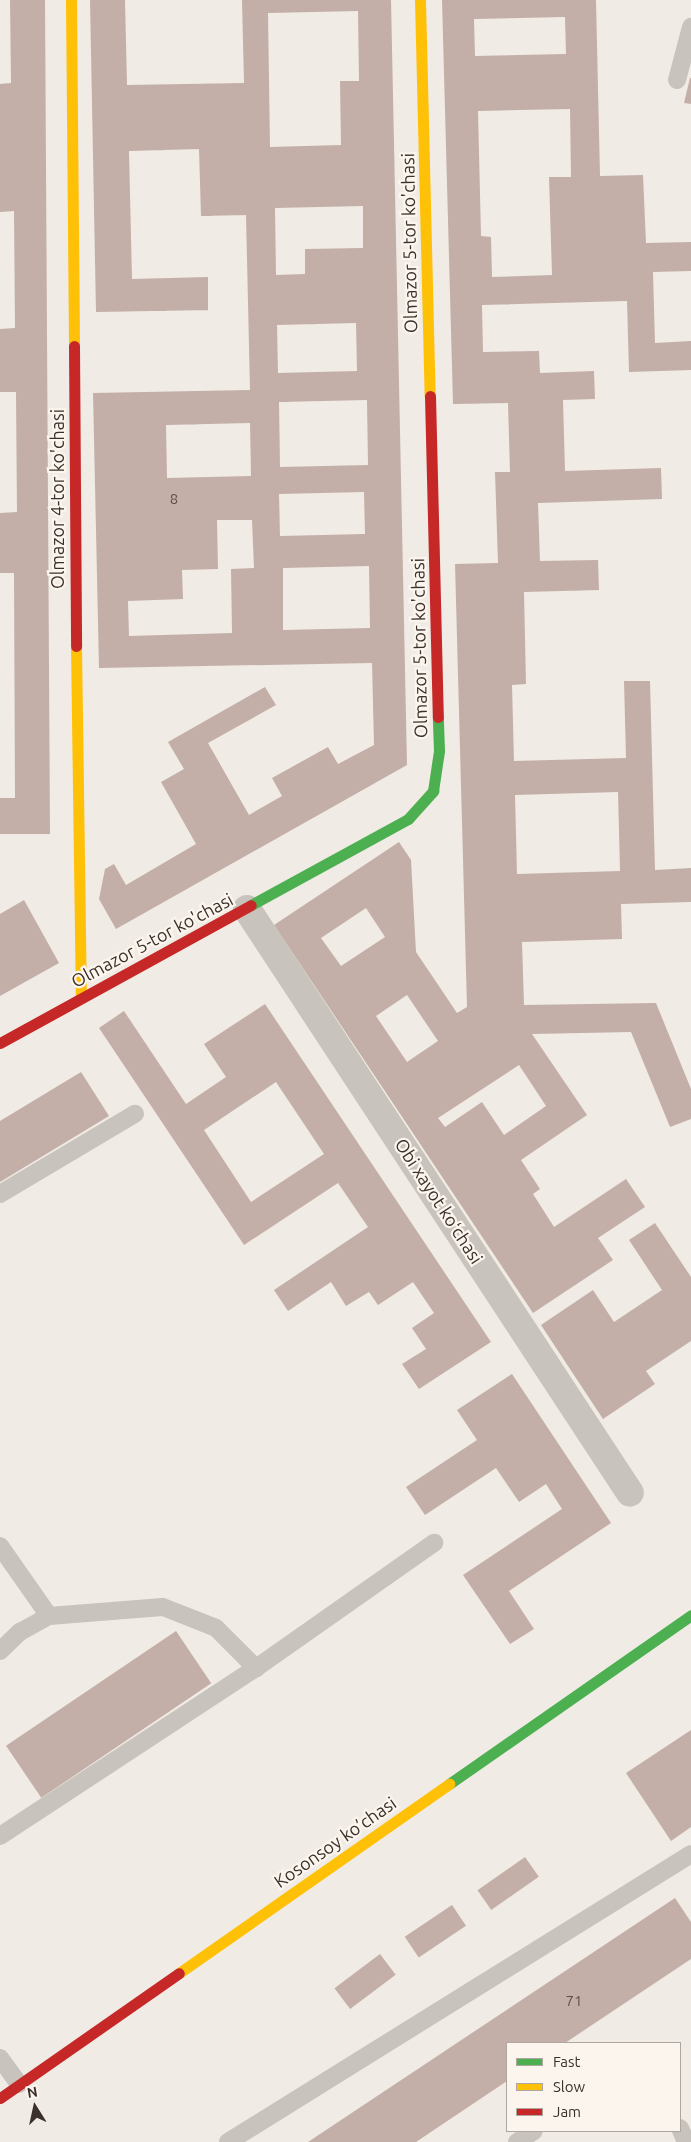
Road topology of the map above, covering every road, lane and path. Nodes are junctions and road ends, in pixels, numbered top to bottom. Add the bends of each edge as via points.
1 (71, 0) edge
2 (420, 0) edge
3 (691, 27) edge
4 (677, 80) dead end
5 (247, 909) junction
6 (81, 997) junction
7 (0, 1044) edge
8 (135, 1114) dead end
9 (0, 1194) edge
10 (630, 1494) dead end
11 (434, 1543) dead end
12 (0, 1546) edge
13 (691, 1615) edge
14 (49, 1616) junction
15 (0, 1651) edge
16 (256, 1668) junction
17 (0, 1836) edge
18 (691, 1854) edge
19 (0, 2058) edge
20 (19, 2084) junction
21 (0, 2098) edge
22 (681, 2130) edge
23 (532, 2132) edge
24 (228, 2142) edge
25 (517, 2142) edge
26 (686, 2142) edge

1 - 6 street, Olmazor 4-tor ko'chasi
2 - 5 street, Olmazor 5-tor ko'chasi via 439,751 433,791 408,819
3 - 4 lane
5 - 6 street, Olmazor 5-tor ko'chasi
5 - 10 street, Obi xayot koʻchasi
6 - 7 street, Olmazor 5-tor ko'chasi
8 - 9 lane
11 - 16 lane
12 - 14 lane
13 - 20 street, Kosonsoy ko’chasi
14 - 15 lane via 20,1632
14 - 16 lane via 163,1607 216,1628
16 - 17 lane
18 - 24 lane
19 - 20 lane
20 - 21 street, Kosonsoy ko’chasi
22 - 26 lane
23 - 25 lane

